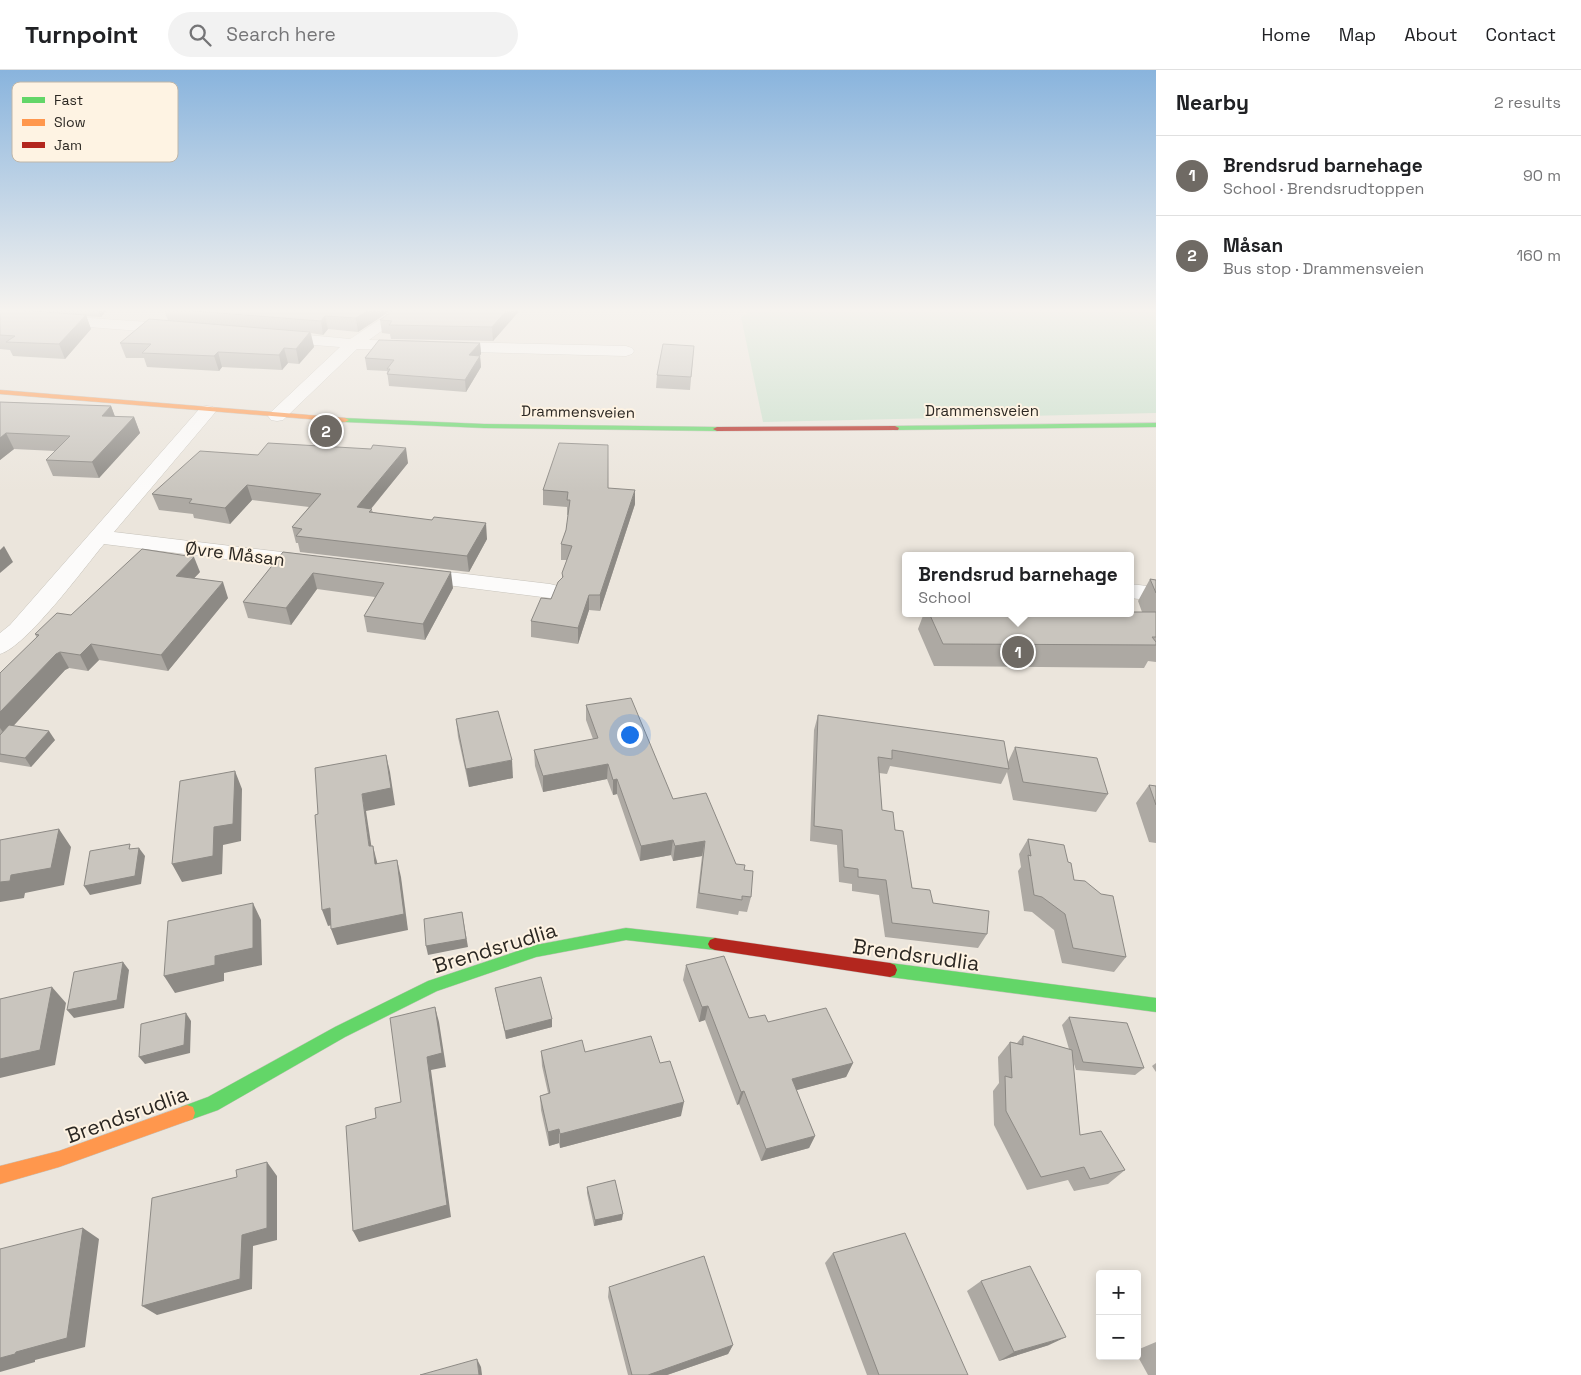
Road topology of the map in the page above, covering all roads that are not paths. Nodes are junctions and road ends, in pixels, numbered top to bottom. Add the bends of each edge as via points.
1 (326, 370) edge
2 (0, 392) edge
3 (207, 410) junction
4 (277, 416) junction
5 (1156, 425) edge
6 (98, 537) junction
7 (334, 566) edge
8 (393, 573) edge
9 (550, 591) dead end
10 (1134, 591) edge
11 (1156, 594) edge
12 (0, 646) edge
13 (1156, 1005) edge
14 (0, 1175) edge

1 - 4 street
2 - 3 main road, Drammensveien
3 - 4 main road, Drammensveien
3 - 6 street
4 - 5 main road, Drammensveien via 618,428
6 - 7 street, Øvre Måsan
6 - 12 street via 19,630
8 - 9 street
10 - 11 street
13 - 14 main road, Brendsrudlia via 626,934 536,950 433,986 340,1032 212,1104 59,1159

